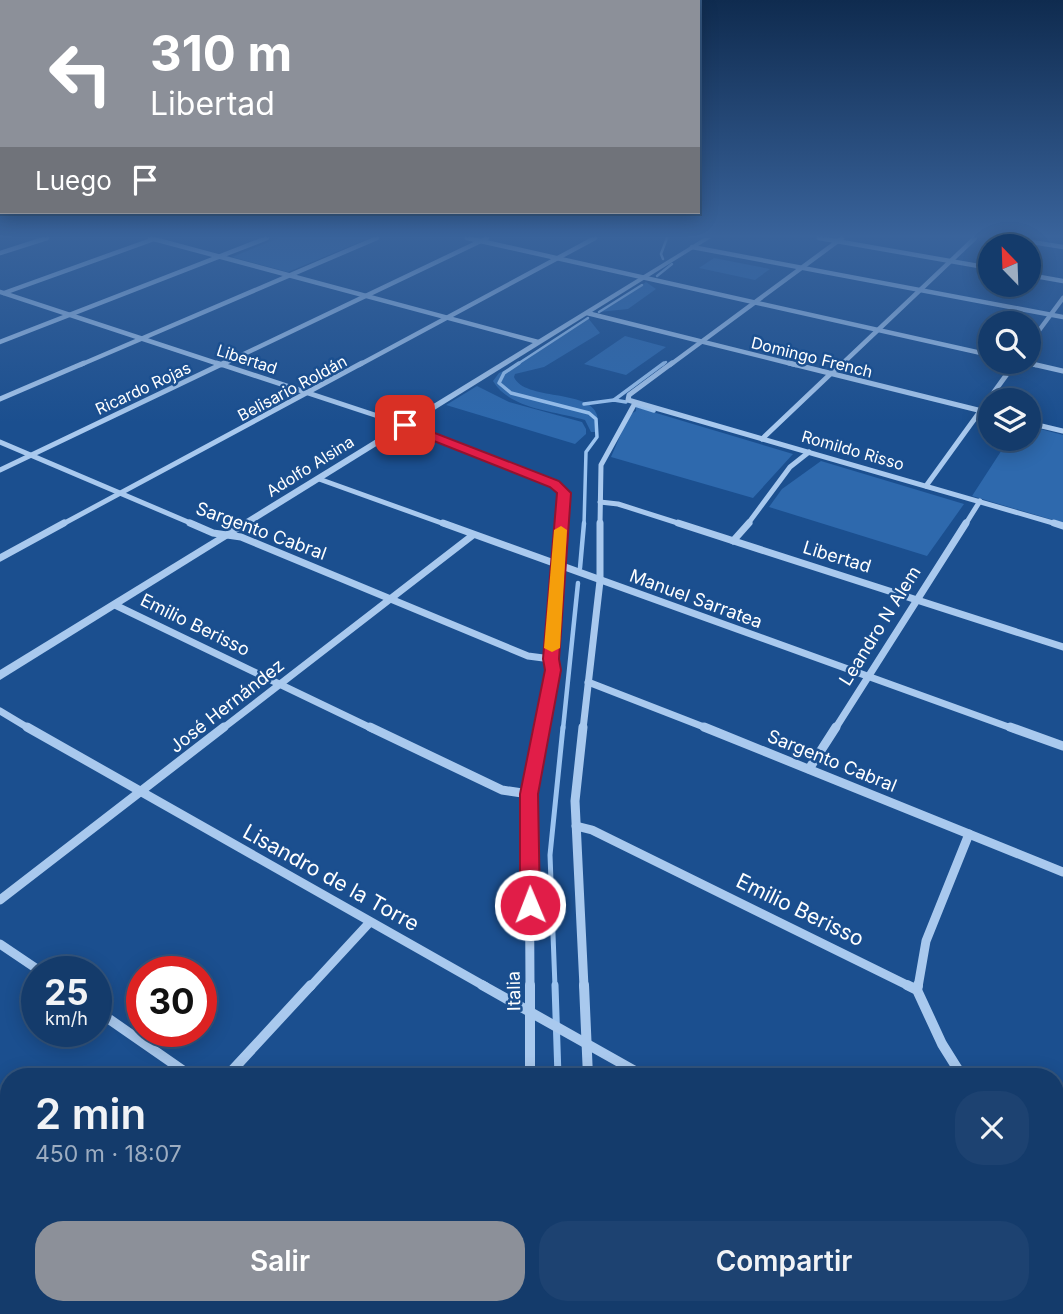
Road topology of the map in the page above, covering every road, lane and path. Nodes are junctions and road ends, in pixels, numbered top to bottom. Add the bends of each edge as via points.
1 (17, 299) edge
2 (111, 299) edge
3 (233, 299) edge
4 (359, 299) edge
5 (378, 299) edge
6 (482, 299) edge
7 (609, 299) edge
8 (744, 299) edge
9 (761, 299) edge
10 (909, 299) edge
11 (972, 299) edge
12 (1062, 299) edge
13 (757, 302) junction
14 (587, 313) junction
15 (1050, 315) junction
16 (69, 316) junction
17 (1063, 317) edge
18 (448, 318) junction
19 (1041, 327) edge
20 (877, 329) junction
21 (141, 338) junction
22 (0, 342) edge
23 (538, 342) junction
24 (702, 342) junction
25 (978, 352) edge
26 (220, 365) junction
27 (1041, 366) edge
28 (1063, 371) edge
29 (828, 373) junction
30 (308, 393) junction
31 (0, 399) edge
32 (635, 403) junction
33 (978, 410) edge
34 (978, 413) edge
35 (405, 425) junction
36 (1041, 426) edge
37 (1063, 431) edge
38 (762, 439) junction
39 (0, 442) edge
40 (809, 452) junction
41 (31, 456) junction
42 (0, 470) edge
43 (319, 479) junction
44 (926, 486) junction
45 (562, 488) joint
46 (121, 493) junction
47 (600, 502) junction
48 (980, 502) junction
49 (1063, 526) edge
50 (228, 535) junction
51 (473, 535) junction
52 (733, 541) junction
53 (0, 558) edge
54 (558, 566) junction
55 (596, 579) junction
56 (916, 598) junction
57 (392, 600) junction
58 (115, 605) junction
59 (1063, 647) edge
60 (551, 659) junction
61 (0, 676) edge
62 (867, 677) junction
63 (588, 682) junction
64 (279, 685) junction
65 (0, 710) edge
66 (1063, 746) edge
67 (808, 769) junction
68 (141, 793) junction
69 (529, 794) junction
70 (576, 826) junction
71 (969, 834) junction
72 (1063, 872) edge
73 (0, 900) edge
74 (370, 922) junction
75 (0, 944) edge
76 (21, 958) edge
77 (917, 990) junction
78 (532, 1012) junction
79 (112, 1021) edge
80 (588, 1047) junction
81 (179, 1068) edge
82 (234, 1068) edge
83 (530, 1068) edge
84 (588, 1068) edge
85 (629, 1068) edge
86 (957, 1068) edge

1 - 16 street, Libertad
2 - 16 street
3 - 21 street
4 - 26 street, Ricardo Rojas
5 - 18 street
6 - 18 street, Belisario Roldán
7 - 14 street, Adolfo Alsina
8 - 13 street
9 - 13 street
10 - 20 street
11 - 15 street
12 - 15 street
13 - 20 street
13 - 24 street
14 - 23 street, Adolfo Alsina
14 - 24 street, Domingo French
15 - 17 street
15 - 19 street
16 - 21 street, Libertad
16 - 22 street
18 - 23 street
18 - 30 street, Belisario Roldán
20 - 25 street
20 - 29 street
21 - 26 street, Libertad
21 - 31 street
23 - 35 street, Adolfo Alsina
24 - 29 street, Domingo French
24 - 32 street via 629,396
26 - 30 street, Libertad
26 - 41 street, Ricardo Rojas
27 - 28 street
29 - 33 street, Domingo French
29 - 38 street
30 - 35 street, Libertad
30 - 46 street, Belisario Roldán
32 - 38 street, Romildo Risso
32 - 47 street via 601,465
34 - 44 street
35 - 43 street, Adolfo Alsina
35 - 45 street, Libertad
36 - 37 street
38 - 40 street, Romildo Risso
39 - 41 street, Sargento Cabral
40 - 44 street, Romildo Risso
40 - 52 street via 790,467 760,512
41 - 42 street, Ricardo Rojas
41 - 46 street, Sargento Cabral
43 - 50 street, Adolfo Alsina
43 - 51 street, Manuel Sarratea
44 - 48 street, Romildo Risso
45 - 54 street, Italia
46 - 50 street, Sargento Cabral via 213,533
46 - 53 street, Belisario Roldán
47 - 52 street, Libertad
47 - 55 street
48 - 49 street, Romildo Risso
48 - 56 street, Leandro N Alem
50 - 57 street, Sargento Cabral
50 - 58 street, Adolfo Alsina
51 - 54 street, Manuel Sarratea
51 - 57 street, José Hernández
52 - 56 street, Libertad
54 - 55 street, Manuel Sarratea
54 - 60 street, Italia
55 - 62 street, Manuel Sarratea
55 - 63 street
56 - 59 street, Libertad
56 - 62 street, Leandro N Alem
57 - 60 street, Sargento Cabral via 528,656
57 - 64 street, José Hernández
58 - 61 street, Adolfo Alsina
58 - 64 street, Emilio Berisso
60 - 69 street, Italia
62 - 66 street, Manuel Sarratea
62 - 67 street, Leandro N Alem
63 - 67 street, Sargento Cabral
63 - 70 street
64 - 68 street, José Hernández
64 - 69 street, Emilio Berisso via 502,790
65 - 68 street, Lisandro de la Torre
67 - 71 street, Sargento Cabral
68 - 73 street, José Hernández
68 - 74 street, Lisandro de la Torre
69 - 78 street, Italia
70 - 77 street, Emilio Berisso
70 - 80 street
71 - 72 street, Sargento Cabral
71 - 77 street via 926,941
74 - 78 street, Lisandro de la Torre
74 - 82 street
75 - 76 street
77 - 86 street
78 - 80 street, Lisandro de la Torre
78 - 83 street, Italia
79 - 81 street
80 - 84 street
80 - 85 street, Lisandro de la Torre

